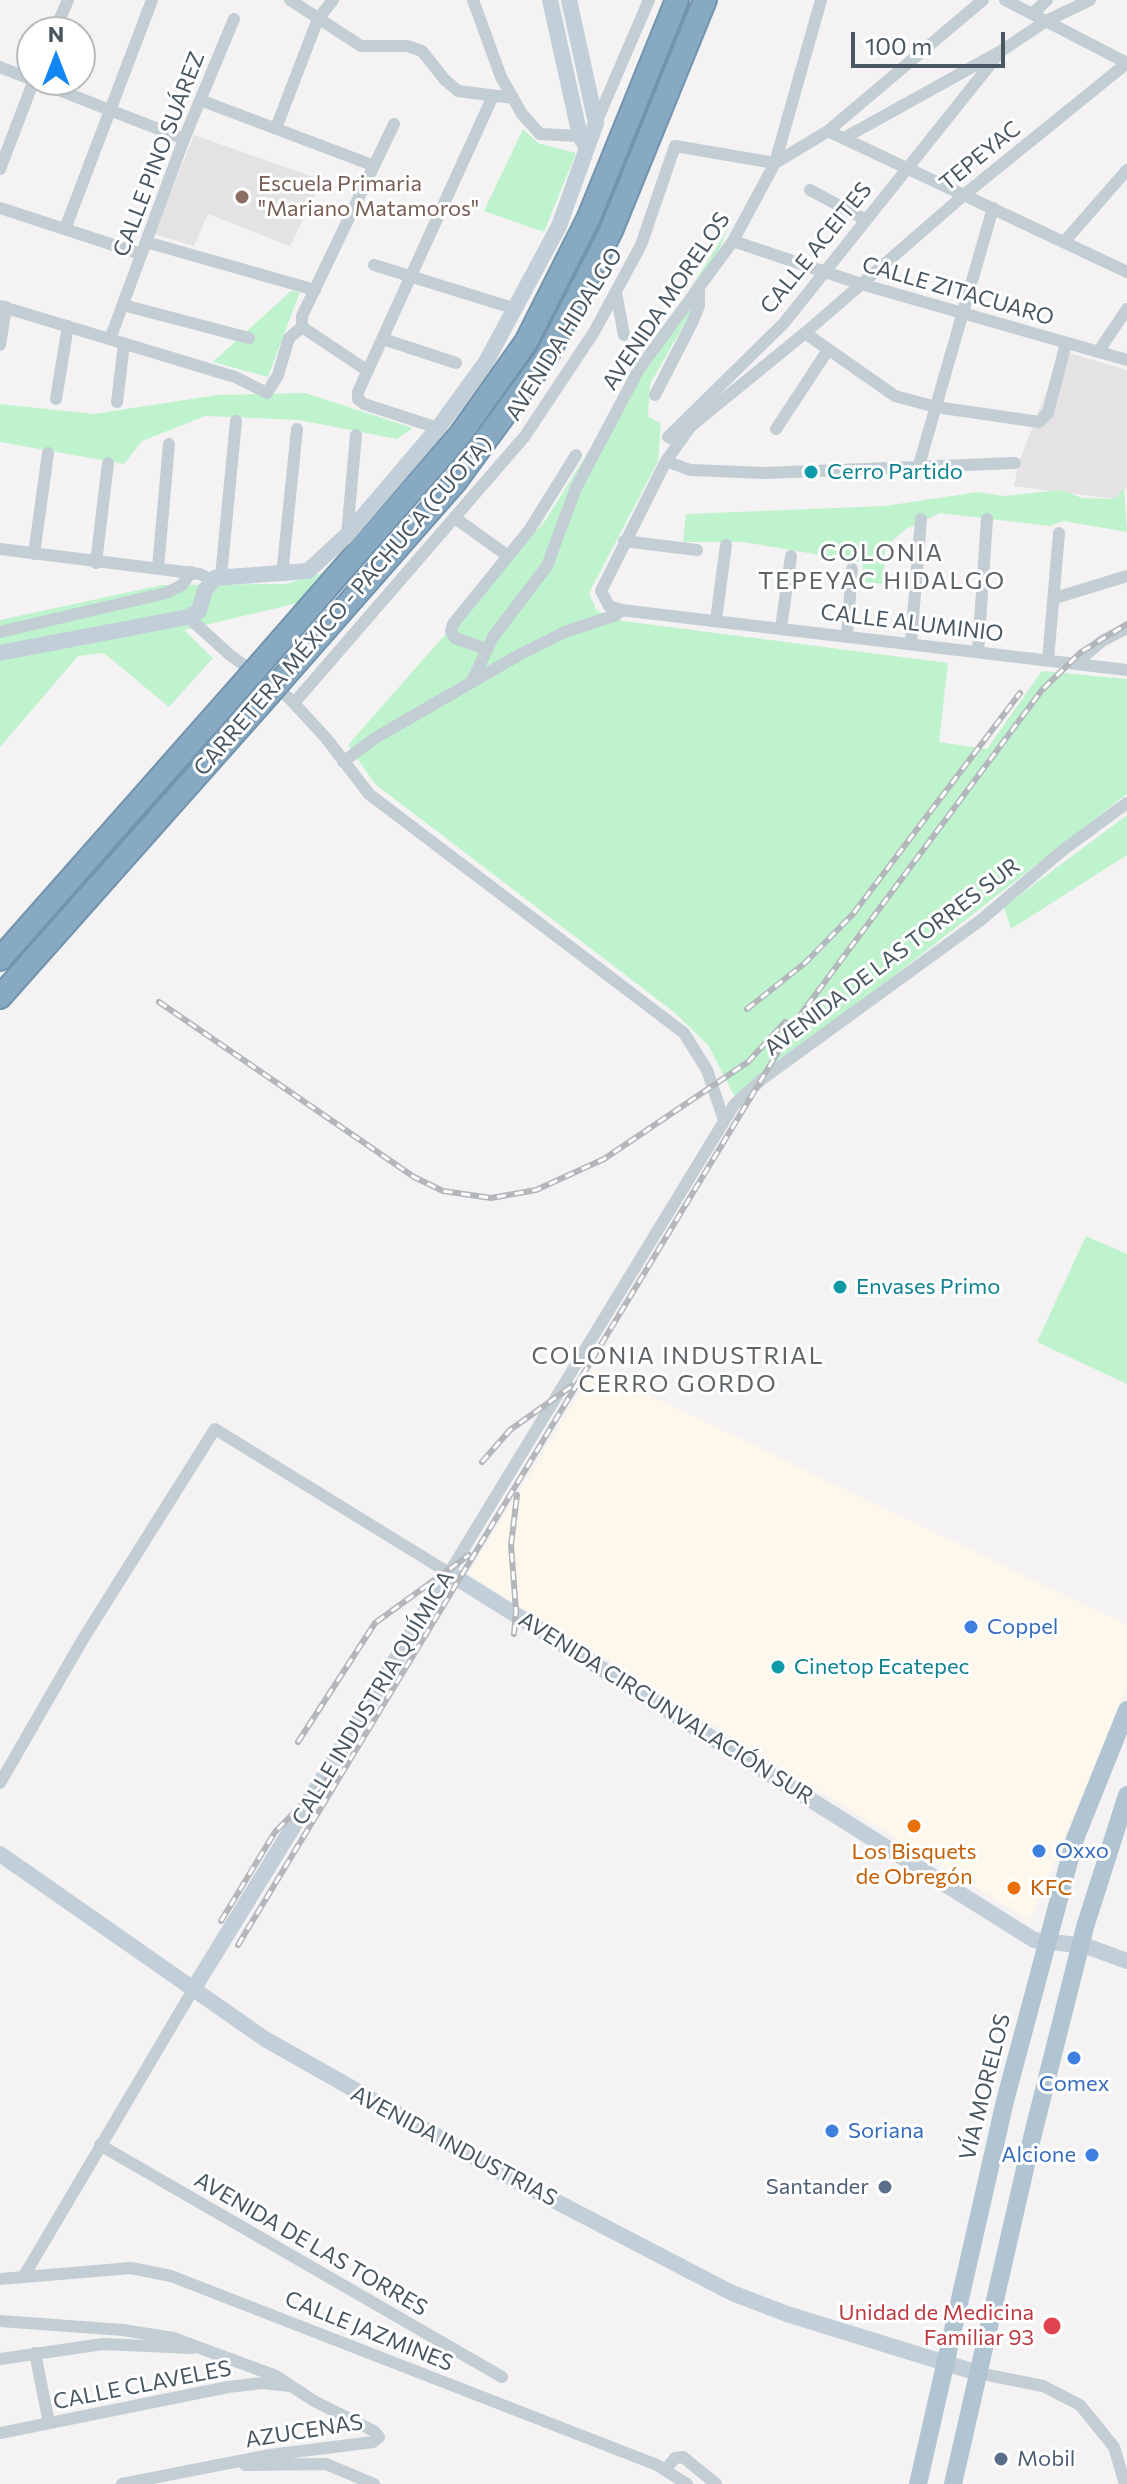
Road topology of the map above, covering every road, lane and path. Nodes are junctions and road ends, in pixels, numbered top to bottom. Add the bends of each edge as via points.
1 (152, 0) edge
2 (290, 0) edge
3 (333, 0) edge
4 (473, 0) edge
5 (550, 0) edge
6 (571, 0) edge
7 (649, 0) edge
8 (677, 0) edge
9 (705, 0) edge
10 (821, 0) edge
11 (983, 0) edge
12 (1005, 0) edge
13 (1047, 0) edge
14 (1090, 0) edge
15 (1032, 14) junction
16 (234, 19) dead end
17 (318, 19) junction
18 (1046, 21) junction
19 (1001, 51) junction
20 (1127, 63) edge
21 (28, 96) edge
22 (73, 96) edge
23 (493, 96) junction
24 (513, 98) junction
25 (200, 100) junction
26 (110, 110) junction
27 (596, 123) junction
28 (394, 124) dead end
29 (276, 128) junction
30 (828, 131) junction
31 (846, 137) junction
32 (184, 139) junction
33 (584, 142) junction
34 (775, 163) junction
35 (372, 165) junction
36 (905, 168) junction
37 (0, 169) edge
38 (1127, 170) edge
39 (810, 190) dead end
40 (964, 195) junction
41 (0, 208) edge
42 (993, 208) junction
43 (866, 220) junction
44 (65, 229) junction
45 (733, 241) junction
46 (1064, 242) junction
47 (143, 248) junction
48 (374, 265) dead end
49 (1127, 272) edge
50 (827, 273) junction
51 (411, 277) junction
52 (861, 284) junction
53 (699, 289) junction
54 (315, 290) junction
55 (616, 293) junction
56 (123, 305) junction
57 (3, 307) edge
58 (516, 309) junction
59 (1127, 309) edge
60 (963, 313) junction
61 (68, 326) junction
62 (302, 327) junction
63 (805, 333) junction
64 (624, 335) dead end
65 (249, 338) dead end
66 (110, 339) junction
67 (383, 339) junction
68 (1066, 343) junction
69 (124, 344) junction
70 (0, 345) edge
71 (828, 350) junction
72 (1098, 352) junction
73 (1127, 360) edge
74 (456, 363) dead end
75 (368, 371) junction
76 (655, 395) dead end
77 (56, 399) dead end
78 (117, 402) dead end
79 (936, 407) junction
80 (236, 421) dead end
81 (691, 426) junction
82 (438, 428) junction
83 (297, 429) dead end
84 (776, 429) dead end
85 (356, 435) dead end
86 (169, 444) dead end
87 (48, 453) dead end
88 (576, 455) dead end
89 (666, 461) junction
90 (108, 463) dead end
91 (1015, 463) dead end
92 (919, 465) junction
93 (455, 518) junction
94 (921, 519) dead end
95 (987, 519) dead end
96 (1059, 533) dead end
97 (347, 535) junction
98 (624, 541) junction
99 (726, 545) dead end
100 (0, 549) edge
101 (697, 550) dead end
102 (34, 554) junction
103 (508, 556) junction
104 (791, 556) dead end
105 (96, 563) junction
106 (158, 568) junction
107 (852, 569) dead end
108 (191, 572) junction
109 (282, 575) junction
110 (1127, 576) edge
111 (216, 578) junction
112 (1055, 598) junction
113 (91, 610) junction
114 (621, 610) junction
115 (188, 617) junction
116 (716, 620) junction
117 (781, 628) junction
118 (1127, 628) edge
119 (0, 632) edge
120 (93, 635) junction
121 (847, 636) junction
122 (911, 643) junction
123 (486, 649) junction
124 (978, 651) junction
125 (0, 653) edge
126 (1048, 660) junction
127 (1076, 663) junction
128 (1127, 670) edge
129 (472, 681) junction
130 (294, 703) junction
131 (343, 762) junction
132 (1127, 803) edge
133 (0, 959) edge
134 (0, 997) edge
135 (724, 1120) junction
136 (449, 1573) junction
137 (1127, 1710) edge
138 (0, 1783) edge
139 (1127, 1795) edge
140 (0, 1854) edge
141 (1048, 1944) junction
142 (1081, 1945) junction
143 (1127, 1961) edge
144 (194, 1988) junction
145 (100, 2145) junction
146 (24, 2276) junction
147 (0, 2279) edge
148 (0, 2321) edge
149 (204, 2348) junction
150 (35, 2353) junction
151 (0, 2359) edge
152 (946, 2364) junction
153 (978, 2373) junction
154 (502, 2377) dead end
155 (293, 2386) junction
156 (49, 2423) junction
157 (0, 2433) edge
158 (234, 2463) junction
159 (666, 2469) junction
160 (122, 2484) edge
161 (374, 2484) edge
162 (687, 2484) edge
163 (716, 2484) edge
164 (918, 2484) edge
165 (953, 2484) edge
166 (1125, 2484) edge

1 - 26 street
2 - 17 street
3 - 17 street
4 - 24 street
5 - 33 street
6 - 27 street
7 - 27 street
8 - 133 highway, CARRETERA MÉXICO - PACHUCA (CUOTA) via 589,217 526,342 460,435
9 - 134 highway, CARRETERA MÉXICO - PACHUCA (CUOTA) via 617,218 547,356 455,482
10 - 34 street, AVENIDA MORELOS
11 - 30 street
12 - 15 street
13 - 15 street
14 - 18 street
15 - 18 street
16 - 25 street, CALLE PINO SUÁREZ
17 - 23 street via 361,46 422,51 450,86
17 - 29 street
18 - 19 street
18 - 20 street
19 - 31 street
19 - 36 street, CALLE ACEITES
20 - 40 street, TEPEYAC
21 - 37 street
22 - 26 street
23 - 24 street
23 - 51 street
24 - 33 street via 540,134
25 - 29 street
25 - 32 street, CALLE PINO SUÁREZ
26 - 32 street
26 - 44 street
27 - 33 street
28 - 35 street
29 - 35 street
30 - 31 street
30 - 34 street
31 - 36 street
32 - 47 street, CALLE PINO SUÁREZ
33 - 58 street via 559,226
34 - 45 street, AVENIDA MORELOS
34 - 55 street, AVENIDA HIDALGO via 675,146 641,245
35 - 54 street
36 - 40 street
36 - 43 street, CALLE ACEITES
38 - 46 street
39 - 43 street
40 - 42 street
40 - 52 street, TEPEYAC
41 - 44 street
42 - 46 street
42 - 60 street
43 - 50 street, CALLE ACEITES
44 - 47 street
45 - 50 street, CALLE ZITACUARO
45 - 53 street, AVENIDA MORELOS
46 - 49 street
47 - 54 street
47 - 56 street, CALLE PINO SUÁREZ
48 - 51 street
50 - 52 street, CALLE ZITACUARO
50 - 81 street, CALLE ACEITES via 668,437
51 - 58 street
51 - 67 street
52 - 60 street, CALLE ZITACUARO
52 - 63 street, TEPEYAC
53 - 76 street via 692,323
53 - 123 street, AVENIDA MORELOS via 639,369 576,488 547,566
54 - 62 street
55 - 64 street
55 - 93 street, AVENIDA HIDALGO via 525,436
56 - 65 street
56 - 66 street, CALLE PINO SUÁREZ
57 - 61 street
57 - 70 street
58 - 82 street
59 - 72 street
60 - 68 street, CALLE ZITACUARO
60 - 79 street
61 - 66 street
61 - 77 street
62 - 69 street via 289,338 267,393 235,377
62 - 75 street
63 - 71 street
63 - 81 street, TEPEYAC
66 - 69 street
67 - 74 street
67 - 75 street
68 - 72 street, CALLE ZITACUARO
68 - 79 street via 1046,418 1033,421
69 - 78 street
71 - 79 street via 887,393
71 - 84 street
72 - 73 street, CALLE ZITACUARO
75 - 82 street via 358,399
79 - 92 street
80 - 111 street
81 - 89 street
82 - 97 street
83 - 109 street
85 - 97 street
86 - 106 street
87 - 102 street
88 - 103 street
89 - 92 street via 690,470 765,473
89 - 98 street
90 - 105 street
91 - 92 street
93 - 103 street
93 - 130 street, AVENIDA HIDALGO
94 - 122 street
95 - 124 street
96 - 112 street
97 - 109 street via 314,568
98 - 101 street
98 - 114 street via 602,596
99 - 116 street
100 - 102 street
102 - 105 street
103 - 123 street via 451,631 455,638
104 - 117 street
105 - 106 street
106 - 108 street
107 - 121 street
108 - 111 street
108 - 113 street via 182,585 166,593
109 - 111 street
110 - 112 street
111 - 115 street via 205,590 199,611
112 - 126 street
113 - 119 street
113 - 120 street
114 - 116 street, CALLE ALUMINIO
114 - 129 street via 565,632
115 - 120 street
115 - 130 street
116 - 117 street, CALLE ALUMINIO
117 - 121 street, CALLE ALUMINIO
118 - 127 street
120 - 125 street
121 - 122 street, CALLE ALUMINIO
122 - 124 street, CALLE ALUMINIO
123 - 129 street, AVENIDA MORELOS
124 - 126 street, CALLE ALUMINIO
126 - 127 street, CALLE ALUMINIO
127 - 128 street, CALLE ALUMINIO
129 - 131 street
130 - 131 street
131 - 135 street via 369,794 684,1033 707,1070
132 - 135 street, AVENIDA DE LAS TORRES SUR via 981,920 761,1080
135 - 136 street, CALLE INDUSTRIA QUÍMICA
136 - 138 street, AVENIDA CIRCUNVALACIÓN SUR via 215,1429
136 - 141 street, AVENIDA CIRCUNVALACIÓN SUR
136 - 144 street, CALLE INDUSTRIA QUÍMICA
137 - 141 main road, VÍA MORELOS via 1077,1830
139 - 142 main road
140 - 144 street, AVENIDA INDUSTRIAS
141 - 142 street, AVENIDA CIRCUNVALACIÓN SUR
141 - 152 main road, VÍA MORELOS via 1005,2101
142 - 143 street, AVENIDA CIRCUNVALACIÓN SUR
142 - 153 main road
144 - 145 street, CALLE INDUSTRIA QUÍMICA
144 - 152 street, AVENIDA INDUSTRIAS via 358,2095 710,2283 776,2310
145 - 146 street, CALLE INDUSTRIA QUÍMICA
145 - 154 street, AVENIDA DE LAS TORRES
146 - 147 street, CALLE JAZMINES
146 - 159 street, CALLE JAZMINES via 131,2268 171,2276
148 - 149 street via 123,2330
149 - 150 street via 114,2343
149 - 155 street
150 - 151 street
150 - 156 street
152 - 153 street, AVENIDA INDUSTRIAS
152 - 164 main road, VÍA MORELOS
153 - 165 main road
153 - 166 street via 1036,2384 1088,2411 1118,2455
155 - 156 street, CALLE CLAVELES via 228,2387
155 - 158 street, AZUCENAS via 379,2437
156 - 157 street, CALLE CLAVELES
158 - 160 street, AZUCENAS
158 - 161 street, AZUCENAS via 326,2464
159 - 162 street, CALLE JAZMINES
159 - 163 street via 677,2457 686,2458

